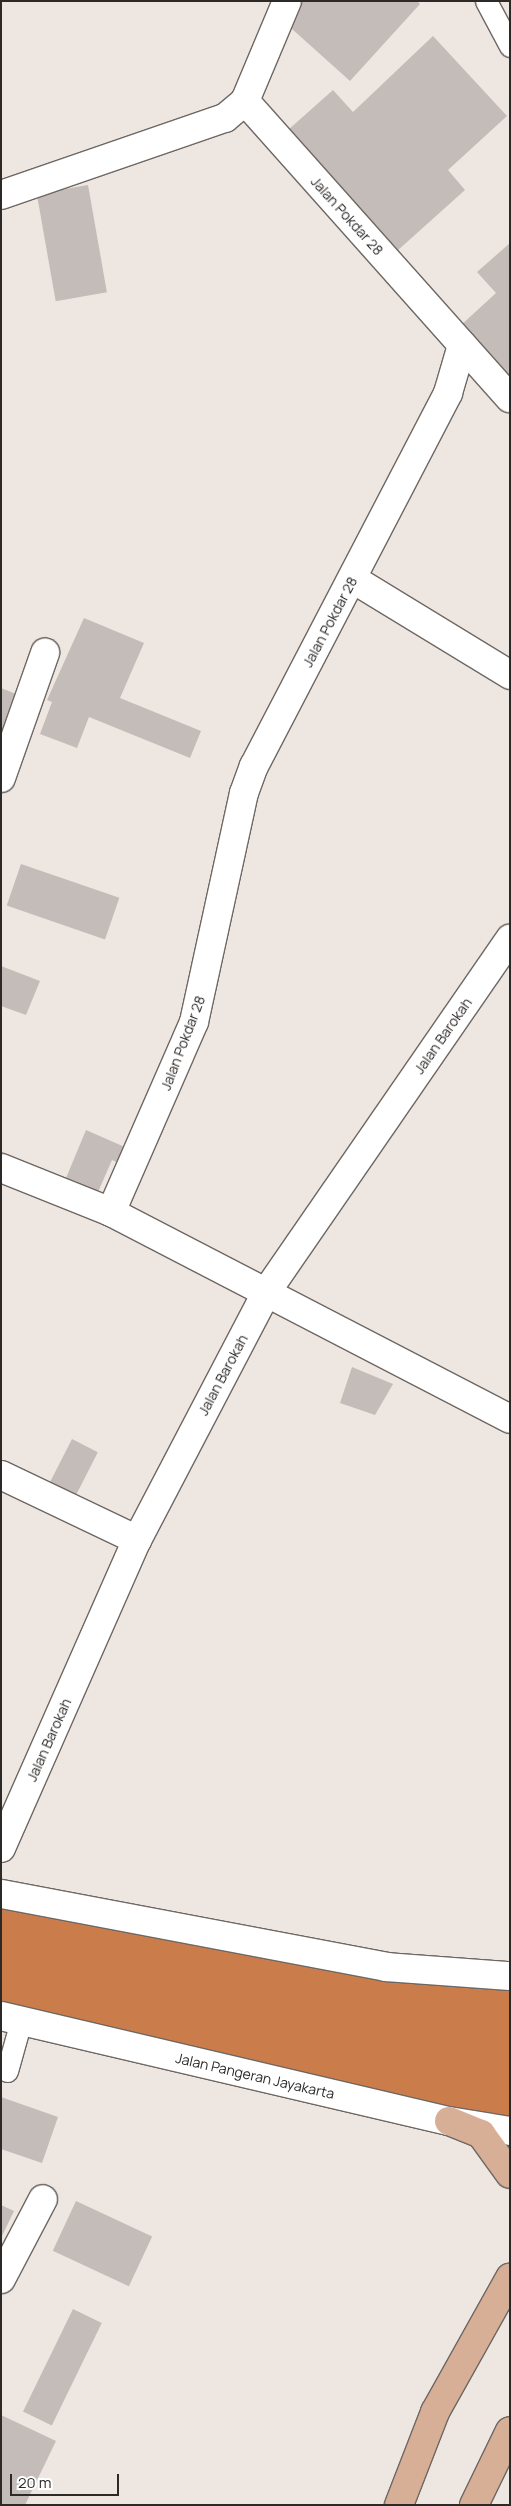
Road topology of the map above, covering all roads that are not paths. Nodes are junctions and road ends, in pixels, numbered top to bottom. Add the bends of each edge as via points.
1 (287, 1) edge
2 (486, 1) edge
3 (510, 46) edge
4 (245, 101) junction
5 (1, 195) edge
6 (462, 345) junction
7 (510, 398) edge
8 (353, 579) junction
9 (45, 653) dead end
10 (510, 675) edge
11 (1, 778) edge
12 (510, 939) edge
13 (1, 1168) edge
14 (111, 1212) junction
15 (267, 1291) junction
16 (510, 1419) edge
17 (1, 1475) edge
18 (137, 1540) junction
19 (1, 1848) edge
20 (1, 1894) edge
21 (510, 1976) edge
22 (11, 2018) edge
23 (7, 2071) dead end
24 (449, 2121) junction
25 (510, 2131) edge
26 (510, 2174) edge
27 (43, 2199) dead end
28 (510, 2278) edge
29 (1, 2279) edge
30 (510, 2431) edge
31 (399, 2505) edge
32 (474, 2505) edge

1 - 4 street
2 - 3 lane
4 - 5 street via 225,118
4 - 6 street, Jalan Pokdar 28
6 - 7 street
6 - 8 street, Jalan Pokdar 28 via 448,393
8 - 10 street
8 - 14 street, Jalan Pokdar 28 via 254,766 244,793 194,1022
9 - 11 street
12 - 15 street, Jalan Barokah
13 - 14 street
14 - 15 street
15 - 16 street
15 - 18 street, Jalan Barokah
17 - 18 street
18 - 19 street, Jalan Barokah
20 - 21 street via 386,1968
22 - 23 lane
22 - 24 street, Jalan Pangeran Jayakarta
24 - 25 street, Jalan Pangeran Jayakarta
24 - 26 main road via 481,2134
27 - 29 street
28 - 31 main road via 435,2412
30 - 32 main road

